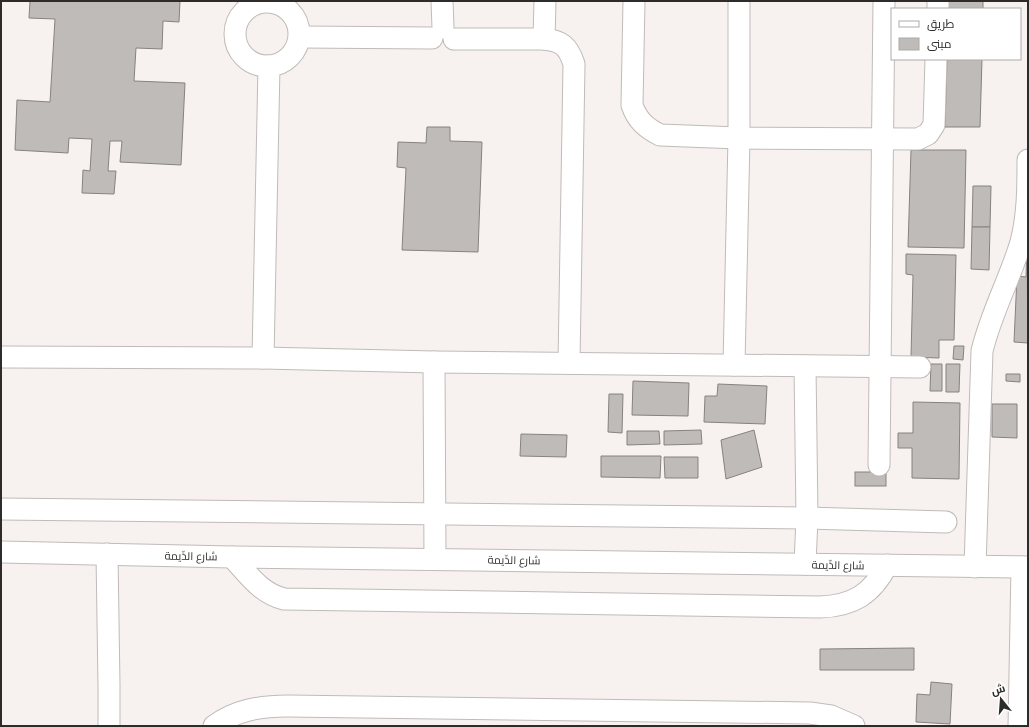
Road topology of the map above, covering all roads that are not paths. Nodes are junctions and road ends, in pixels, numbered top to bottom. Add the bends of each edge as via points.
1 (442, 1) edge
2 (545, 1) edge
3 (634, 1) edge
4 (739, 1) edge
5 (884, 1) edge
6 (443, 35) junction
7 (300, 37) junction
8 (544, 38) junction
9 (936, 60) edge
10 (269, 66) junction
11 (739, 138) junction
12 (882, 140) junction
13 (1028, 160) edge
14 (1, 357) edge
15 (264, 358) junction
16 (434, 362) junction
17 (569, 363) junction
18 (734, 365) junction
19 (805, 366) junction
20 (880, 367) junction
21 (920, 368) dead end
22 (880, 465) dead end
23 (1, 509) edge
24 (435, 514) junction
25 (807, 518) junction
26 (946, 522) dead end
27 (1, 552) edge
28 (107, 554) junction
29 (232, 557) junction
30 (435, 559) junction
31 (805, 564) junction
32 (887, 565) junction
33 (975, 567) junction
34 (1025, 567) edge
35 (109, 726) edge
36 (214, 726) edge
37 (854, 726) edge
38 (1019, 726) edge

1 - 6 street
2 - 8 street
3 - 11 street via 634,113 650,130 660,134
4 - 11 street
5 - 12 street
6 - 7 street
6 - 8 street
7 - 10 street via 294,51 284,62
7 - 10 street via 298,23 290,11 278,4 264,2 251,7 241,16 236,29 237,43 243,55 255,63
8 - 17 street via 564,45 574,64
9 - 12 street via 932,130 924,138
10 - 15 street
11 - 12 street
11 - 18 street
12 - 20 street
13 - 33 street via 1026,218 1021,241 1009,278 986,332 982,351
14 - 15 street
15 - 16 street
16 - 17 street
16 - 24 street
17 - 18 street
18 - 19 street
19 - 20 street
19 - 25 street
20 - 21 street
20 - 22 street
23 - 24 street
24 - 25 street
24 - 30 street
25 - 26 street
25 - 31 street
27 - 28 street, شارع الدِّيمة
28 - 29 street, شارع الدِّيمة
28 - 35 street
29 - 30 street, شارع الدِّيمة
29 - 32 street via 263,590 284,599 757,606 834,606 848,603 872,589
30 - 31 street, شارع الدِّيمة
31 - 32 street, شارع الدِّيمة
32 - 33 street, شارع الدِّيمة
33 - 34 street, شارع الدِّيمة
34 - 38 street
36 - 37 street via 231,715 268,706 810,713 830,716

